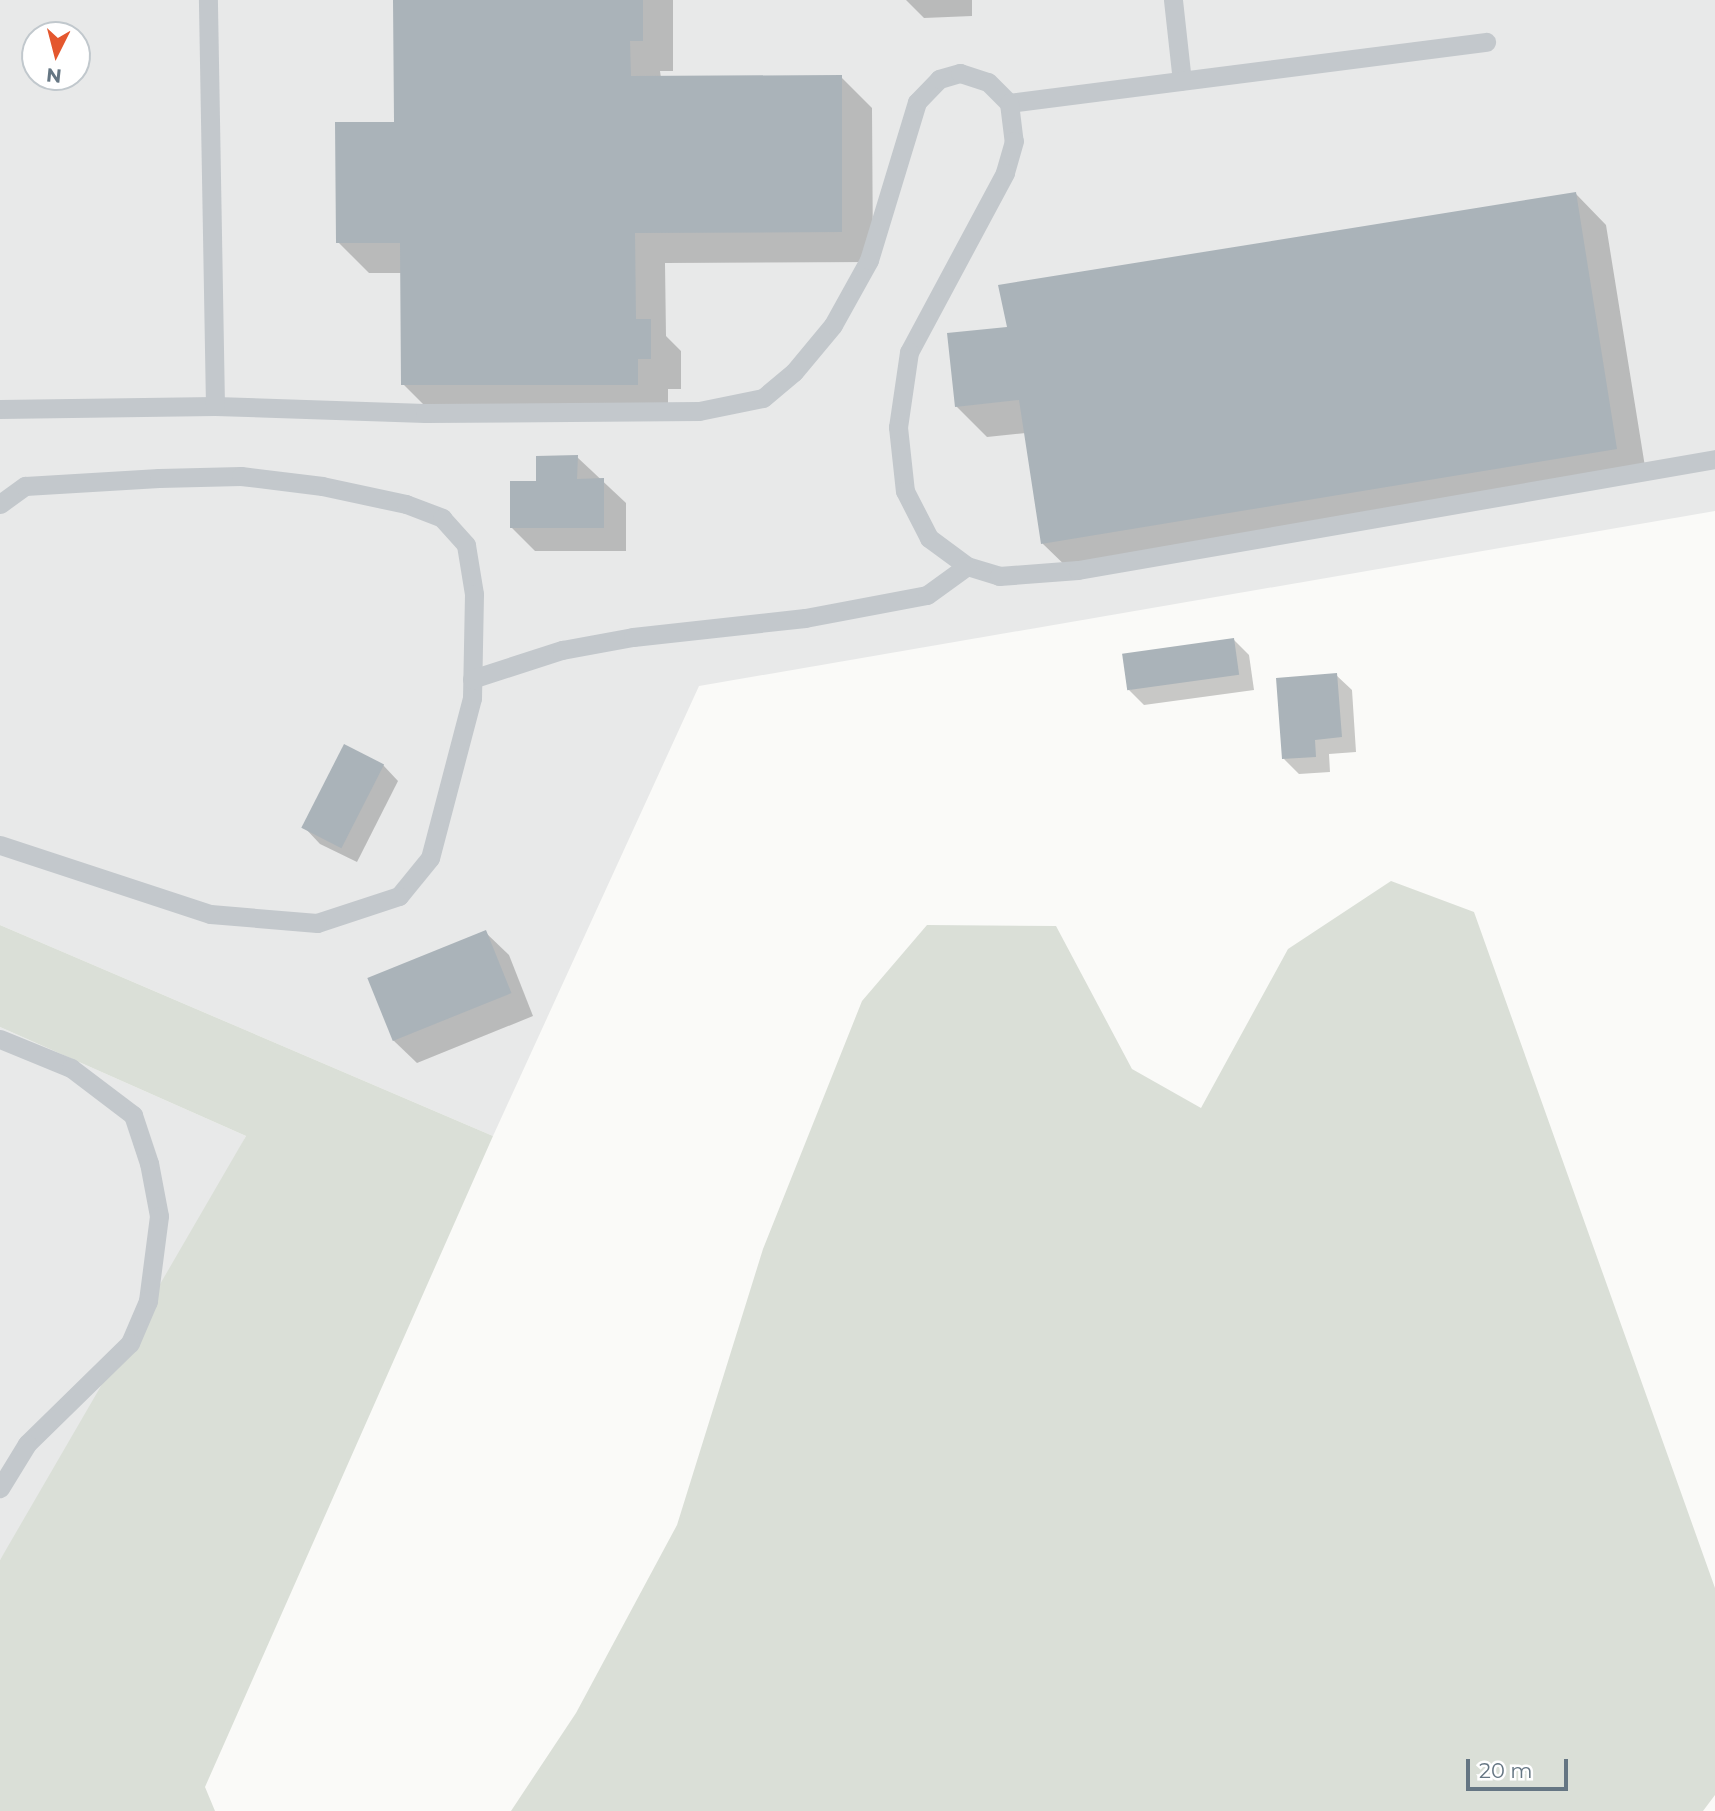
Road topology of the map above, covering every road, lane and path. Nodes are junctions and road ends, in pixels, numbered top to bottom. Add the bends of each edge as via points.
1 (208, 0) edge
2 (1173, 0) edge
3 (1486, 42) dead end
4 (1182, 81) junction
5 (1009, 103) junction
6 (215, 406) junction
7 (0, 409) edge
8 (1715, 459) edge
9 (0, 504) edge
10 (967, 566) junction
11 (472, 679) junction
12 (0, 845) edge
13 (0, 1038) edge
14 (0, 1488) edge

1 - 6 lane
2 - 4 lane
3 - 4 lane
4 - 5 lane
5 - 6 lane via 988,82 960,73 939,79 916,102 869,260 833,325 794,372 763,398 699,411 425,413
5 - 10 lane via 1014,141 1005,173 909,352 898,427 905,491 929,538
6 - 7 lane
8 - 10 lane via 1077,570 999,576
9 - 11 lane via 25,486 241,476 405,504 442,518 466,545 474,594
10 - 11 lane via 927,595 805,618 633,637 562,650
11 - 12 lane via 472,698 430,858 399,896 317,923 210,914
13 - 14 lane via 71,1068 133,1115 149,1163 159,1216 148,1301 130,1343 27,1444

